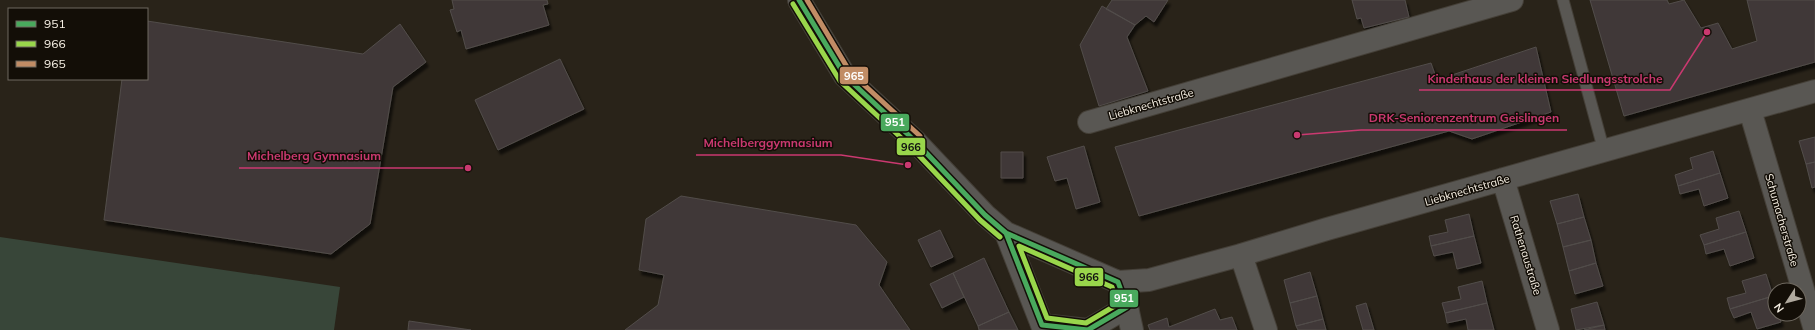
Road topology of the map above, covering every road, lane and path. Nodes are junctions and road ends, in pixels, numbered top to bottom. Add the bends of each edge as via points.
1 (799, 0) edge
2 (1512, 0) edge
3 (1563, 0) edge
4 (1815, 91) edge
5 (1750, 110) junction
6 (1090, 122) dead end
7 (1604, 151) junction
8 (1503, 179) junction
9 (1006, 233) junction
10 (1241, 255) junction
11 (1118, 282) junction
12 (1127, 307) junction
13 (1043, 328) edge
14 (1132, 330) edge
15 (1266, 330) edge
16 (1548, 330) edge
17 (1815, 330) edge

1 - 9 street, Liebknechtstraße via 845,76 915,141
2 - 6 street, Liebknechtstraße
3 - 7 lane
4 - 5 street, Liebknechtstraße
5 - 7 street, Liebknechtstraße
5 - 17 street, Schumacherstraße
7 - 8 street, Liebknechtstraße
8 - 10 street, Liebknechtstraße
8 - 16 street, Rathenaustraße
9 - 11 street, Liebknechtstraße
9 - 13 street, Liebknechtstraße
10 - 11 street, Liebknechtstraße via 1149,280
10 - 15 street
11 - 12 street
12 - 13 street, Liebknechtstraße via 1088,330
12 - 14 street

